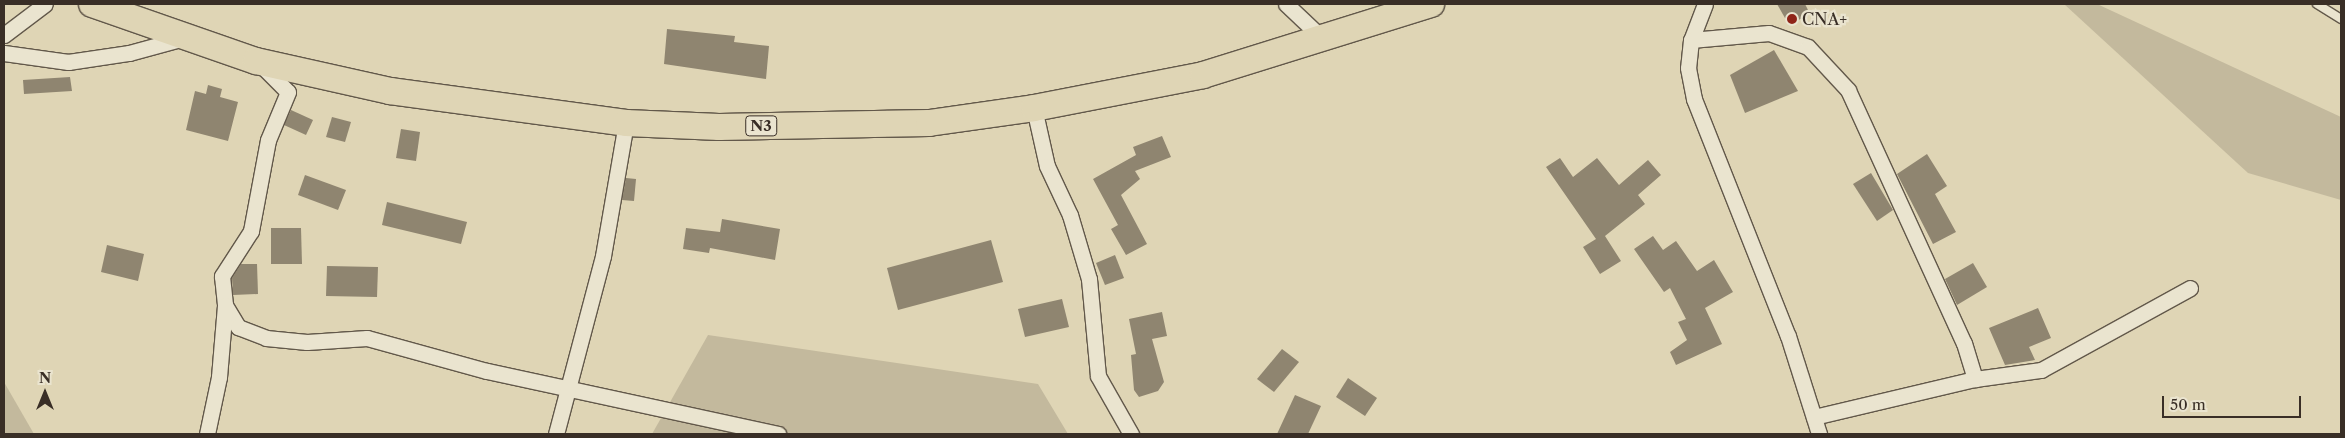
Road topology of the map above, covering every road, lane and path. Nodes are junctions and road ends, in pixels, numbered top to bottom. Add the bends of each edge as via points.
1 (45, 4) edge
2 (92, 4) edge
3 (1286, 4) edge
4 (1430, 4) edge
5 (1705, 4) edge
6 (2317, 4) edge
7 (2341, 19) edge
8 (4, 35) edge
9 (186, 37) junction
10 (1322, 38) junction
11 (1691, 40) junction
12 (4, 53) edge
13 (256, 61) junction
14 (1034, 108) junction
15 (626, 123) junction
16 (2190, 288) dead end
17 (226, 305) junction
18 (1975, 379) junction
19 (568, 389) junction
20 (1814, 417) junction
21 (206, 434) edge
22 (556, 434) edge
23 (778, 434) edge
24 (1131, 434) edge
25 (1819, 434) edge

1 - 8 street
2 - 9 highway, N3
3 - 10 street
4 - 10 highway, N3
5 - 11 street
6 - 7 lane
9 - 12 street via 97,59 68,62
9 - 13 highway, N3
10 - 14 highway, N3 via 1154,87
11 - 18 street via 1769,32 1808,47 1848,90 1964,343
11 - 20 street via 1688,68 1694,99 1785,328
13 - 15 highway, N3 via 390,91
13 - 17 street via 288,92 268,140 251,231 222,276
14 - 15 highway, N3 via 929,123 719,127
14 - 24 street via 1047,166 1070,215 1089,279 1098,376
15 - 19 street via 604,256
16 - 18 street via 2041,370
17 - 19 street via 238,327 266,338 307,342 367,338
17 - 21 street via 219,377
18 - 20 street
19 - 22 street
19 - 23 street
20 - 25 street

